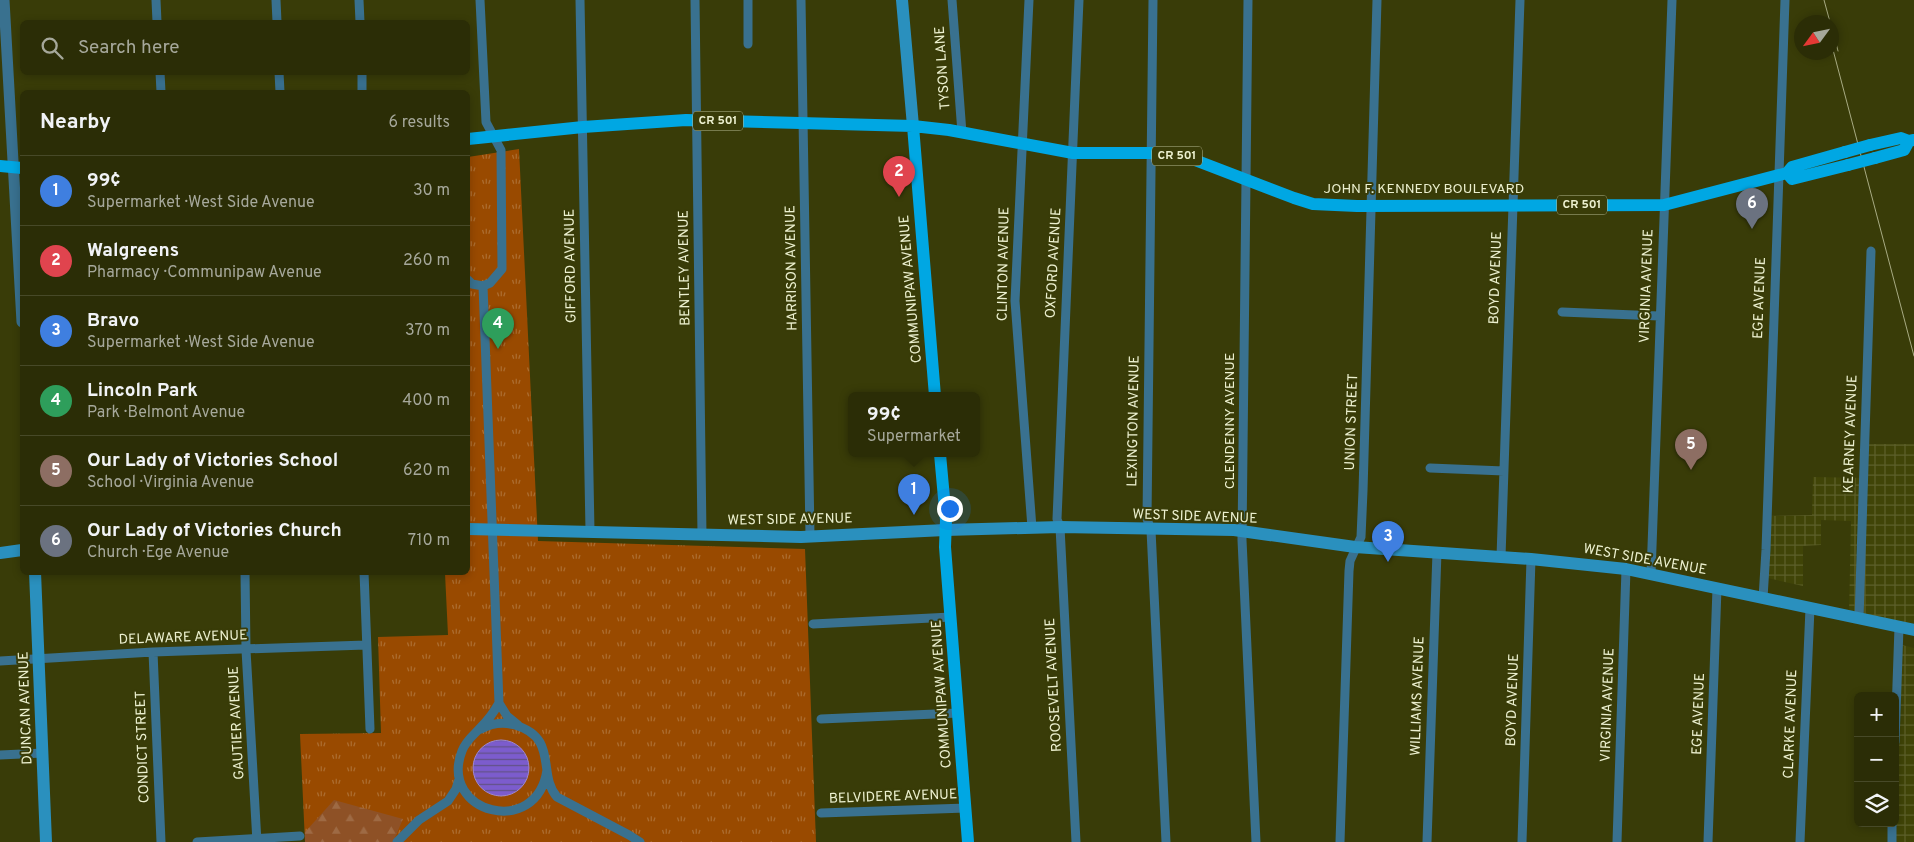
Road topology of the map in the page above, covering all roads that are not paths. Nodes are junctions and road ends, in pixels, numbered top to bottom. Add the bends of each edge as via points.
1 (4, 0) edge
2 (156, 0) edge
3 (276, 0) edge
4 (359, 0) edge
5 (480, 0) edge
6 (580, 0) edge
7 (695, 0) edge
8 (748, 0) edge
9 (801, 0) edge
10 (902, 0) edge
11 (952, 0) edge
12 (1029, 0) edge
13 (1079, 0) edge
14 (1153, 0) edge
15 (1248, 0) edge
16 (1377, 0) edge
17 (1520, 0) edge
18 (1672, 0) edge
19 (1785, 0) edge
20 (157, 20) edge
21 (277, 20) edge
22 (360, 20) edge
23 (748, 44) dead end
24 (160, 75) edge
25 (279, 75) edge
26 (362, 75) edge
27 (161, 90) edge
28 (280, 90) edge
29 (362, 90) edge
30 (696, 120) junction
31 (804, 123) junction
32 (583, 126) junction
33 (913, 126) junction
34 (962, 133) junction
35 (493, 136) junction
36 (470, 140) edge
37 (1911, 141) edge
38 (1022, 144) junction
39 (1150, 153) junction
40 (1073, 154) junction
41 (0, 166) edge
42 (18, 169) edge
43 (1783, 174) junction
44 (1245, 180) junction
45 (1512, 205) junction
46 (1373, 206) junction
47 (1664, 206) junction
48 (20, 246) edge
49 (1871, 251) dead end
50 (470, 282) edge
51 (483, 286) junction
52 (1562, 312) dead end
53 (1659, 316) junction
54 (935, 392) edge
55 (940, 457) edge
56 (1430, 468) dead end
57 (1504, 471) junction
58 (1060, 527) junction
59 (1032, 528) junction
60 (470, 529) edge
61 (492, 530) junction
62 (945, 530) junction
63 (1151, 530) junction
64 (590, 531) junction
65 (1243, 532) junction
66 (702, 535) junction
67 (810, 536) junction
68 (1355, 547) junction
69 (20, 550) edge
70 (1437, 552) junction
71 (0, 553) edge
72 (1501, 557) junction
73 (1531, 559) junction
74 (1626, 569) junction
75 (1651, 574) junction
76 (35, 575) edge
77 (245, 575) edge
78 (364, 575) edge
79 (1717, 588) junction
80 (1763, 598) junction
81 (1810, 608) junction
82 (951, 617) junction
83 (1859, 618) junction
84 (812, 624) dead end
85 (1899, 628) junction
86 (1914, 630) edge
87 (366, 645) junction
88 (246, 650) junction
89 (153, 652) junction
90 (40, 659) junction
91 (0, 661) edge
92 (499, 702) junction
93 (958, 713) junction
94 (822, 719) dead end
95 (519, 726) junction
96 (370, 730) dead end
97 (479, 730) junction
98 (1895, 737) edge
99 (43, 753) junction
100 (0, 755) edge
101 (547, 770) junction
102 (459, 779) junction
103 (966, 808) junction
104 (821, 813) dead end
105 (1892, 827) edge
106 (300, 836) dead end
107 (257, 840) edge
108 (46, 842) edge
109 (160, 842) edge
110 (197, 842) edge
111 (397, 842) edge
112 (640, 842) edge
113 (968, 842) edge
114 (1076, 842) edge
115 (1166, 842) edge
116 (1256, 842) edge
117 (1340, 842) edge
118 (1427, 842) edge
119 (1522, 842) edge
120 (1617, 842) edge
121 (1708, 842) edge
122 (1800, 842) edge
123 (1892, 842) edge

1 - 42 street
2 - 20 street
3 - 21 street
4 - 22 street
5 - 35 street via 486,122
6 - 32 street, GIFFORD AVENUE
7 - 30 street, BENTLEY AVENUE
8 - 23 street
9 - 31 street, HARRISON AVENUE
10 - 33 main road, COMMUNIPAW AVENUE
11 - 34 street, TYSON LANE
12 - 38 street, CLINTON AVENUE
13 - 40 street, OXFORD AVENUE
14 - 39 street, LEXINGTON AVENUE
15 - 44 street, CLENDENNY AVENUE
16 - 46 street, UNION STREET
17 - 45 street, BOYD AVENUE
18 - 47 street, VIRGINIA AVENUE
19 - 43 street, EGE AVENUE
24 - 27 street
25 - 28 street
26 - 29 street
30 - 31 main road, JOHN F. KENNEDY BOULEVARD / CR 501
30 - 32 main road, JOHN F. KENNEDY BOULEVARD / CR 501
30 - 66 street, BENTLEY AVENUE
31 - 33 main road, JOHN F. KENNEDY BOULEVARD / CR 501
31 - 67 street, HARRISON AVENUE
32 - 35 main road, JOHN F. KENNEDY BOULEVARD / CR 501
32 - 64 street, GIFFORD AVENUE
33 - 34 main road, JOHN F. KENNEDY BOULEVARD / CR 501
33 - 54 main road, COMMUNIPAW AVENUE
34 - 38 main road, JOHN F. KENNEDY BOULEVARD / CR 501
35 - 36 main road, JOHN F. KENNEDY BOULEVARD / CR 501
35 - 51 street via 501,150 502,269
37 - 43 main road, JOHN F. KENNEDY BOULEVARD / CR 501, bridge via 1901,138 1870,145 1792,167
37 - 43 main road, JOHN F. KENNEDY BOULEVARD / CR 501, bridge via 1904,150 1848,165 1792,179
38 - 40 main road, JOHN F. KENNEDY BOULEVARD / CR 501
38 - 59 street, CLINTON AVENUE via 1015,301
39 - 40 main road, JOHN F. KENNEDY BOULEVARD / CR 501
39 - 44 main road, JOHN F. KENNEDY BOULEVARD / CR 501 via 1187,158
39 - 63 street, LEXINGTON AVENUE via 1147,519
40 - 58 street, OXFORD AVENUE via 1060,429 1057,519
41 - 42 main road
42 - 48 street
43 - 47 main road, JOHN F. KENNEDY BOULEVARD / CR 501
43 - 80 street, EGE AVENUE
44 - 46 main road, JOHN F. KENNEDY BOULEVARD / CR 501 via 1314,204
44 - 65 street, CLENDENNY AVENUE
45 - 46 main road, JOHN F. KENNEDY BOULEVARD / CR 501
45 - 47 main road, JOHN F. KENNEDY BOULEVARD / CR 501
45 - 57 street, BOYD AVENUE
46 - 68 street, UNION STREET via 1361,536
47 - 53 street, VIRGINIA AVENUE
49 - 83 street, KEARNEY AVENUE
50 - 51 street
51 - 61 street
52 - 53 street
53 - 75 street, VIRGINIA AVENUE
55 - 62 main road, COMMUNIPAW AVENUE
56 - 57 street
57 - 72 street, BOYD AVENUE
58 - 59 main road, WEST SIDE AVENUE
58 - 63 main road, WEST SIDE AVENUE
58 - 114 street, ROOSEVELT AVENUE
59 - 62 main road, WEST SIDE AVENUE
60 - 61 main road, WEST SIDE AVENUE
61 - 64 main road, WEST SIDE AVENUE
61 - 92 street
62 - 67 main road, WEST SIDE AVENUE
62 - 82 main road, COMMUNIPAW AVENUE
63 - 65 main road, WEST SIDE AVENUE
63 - 115 street, LEXINGTON AVENUE
64 - 66 main road, WEST SIDE AVENUE
65 - 68 main road, WEST SIDE AVENUE
65 - 116 street, CLENDENNY AVENUE
66 - 67 main road, WEST SIDE AVENUE
68 - 70 main road, WEST SIDE AVENUE
68 - 117 street, UNION STREET via 1349,571
69 - 71 main road
70 - 72 main road, WEST SIDE AVENUE
70 - 118 street, WILLIAMS AVENUE
72 - 73 main road, WEST SIDE AVENUE
73 - 74 main road, WEST SIDE AVENUE
73 - 119 street, BOYD AVENUE
74 - 75 main road, WEST SIDE AVENUE
74 - 120 street, VIRGINIA AVENUE
75 - 79 main road, WEST SIDE AVENUE
76 - 90 main road, DUNCAN AVENUE
77 - 88 street, GAUTIER AVENUE
78 - 87 street
79 - 80 main road, WEST SIDE AVENUE
79 - 121 street, EGE AVENUE
80 - 81 main road, WEST SIDE AVENUE
81 - 83 main road, WEST SIDE AVENUE
81 - 122 street, CLARKE AVENUE
82 - 84 street
82 - 93 main road, COMMUNIPAW AVENUE
83 - 85 main road, WEST SIDE AVENUE
85 - 86 main road, WEST SIDE AVENUE
85 - 98 street
87 - 88 street, DELAWARE AVENUE
87 - 96 street
88 - 89 street, DELAWARE AVENUE
88 - 107 street, GAUTIER AVENUE
89 - 90 street, DELAWARE AVENUE
89 - 109 street, CONDICT STREET
90 - 91 street, DELAWARE AVENUE
90 - 99 main road, DUNCAN AVENUE
92 - 95 street via 507,716
92 - 97 street
93 - 94 street
93 - 103 main road, COMMUNIPAW AVENUE
95 - 97 street via 498,723
95 - 101 street via 540,743 546,756
97 - 102 street via 462,750
99 - 100 street
99 - 108 main road, DUNCAN AVENUE
101 - 102 street via 546,778 532,800 526,806 510,811 485,809 477,804 463,789
101 - 112 street via 551,790 557,797
102 - 111 street via 448,801 419,820
103 - 104 street, BELVIDERE AVENUE
103 - 113 main road, COMMUNIPAW AVENUE
105 - 123 street
106 - 107 street
107 - 110 street

